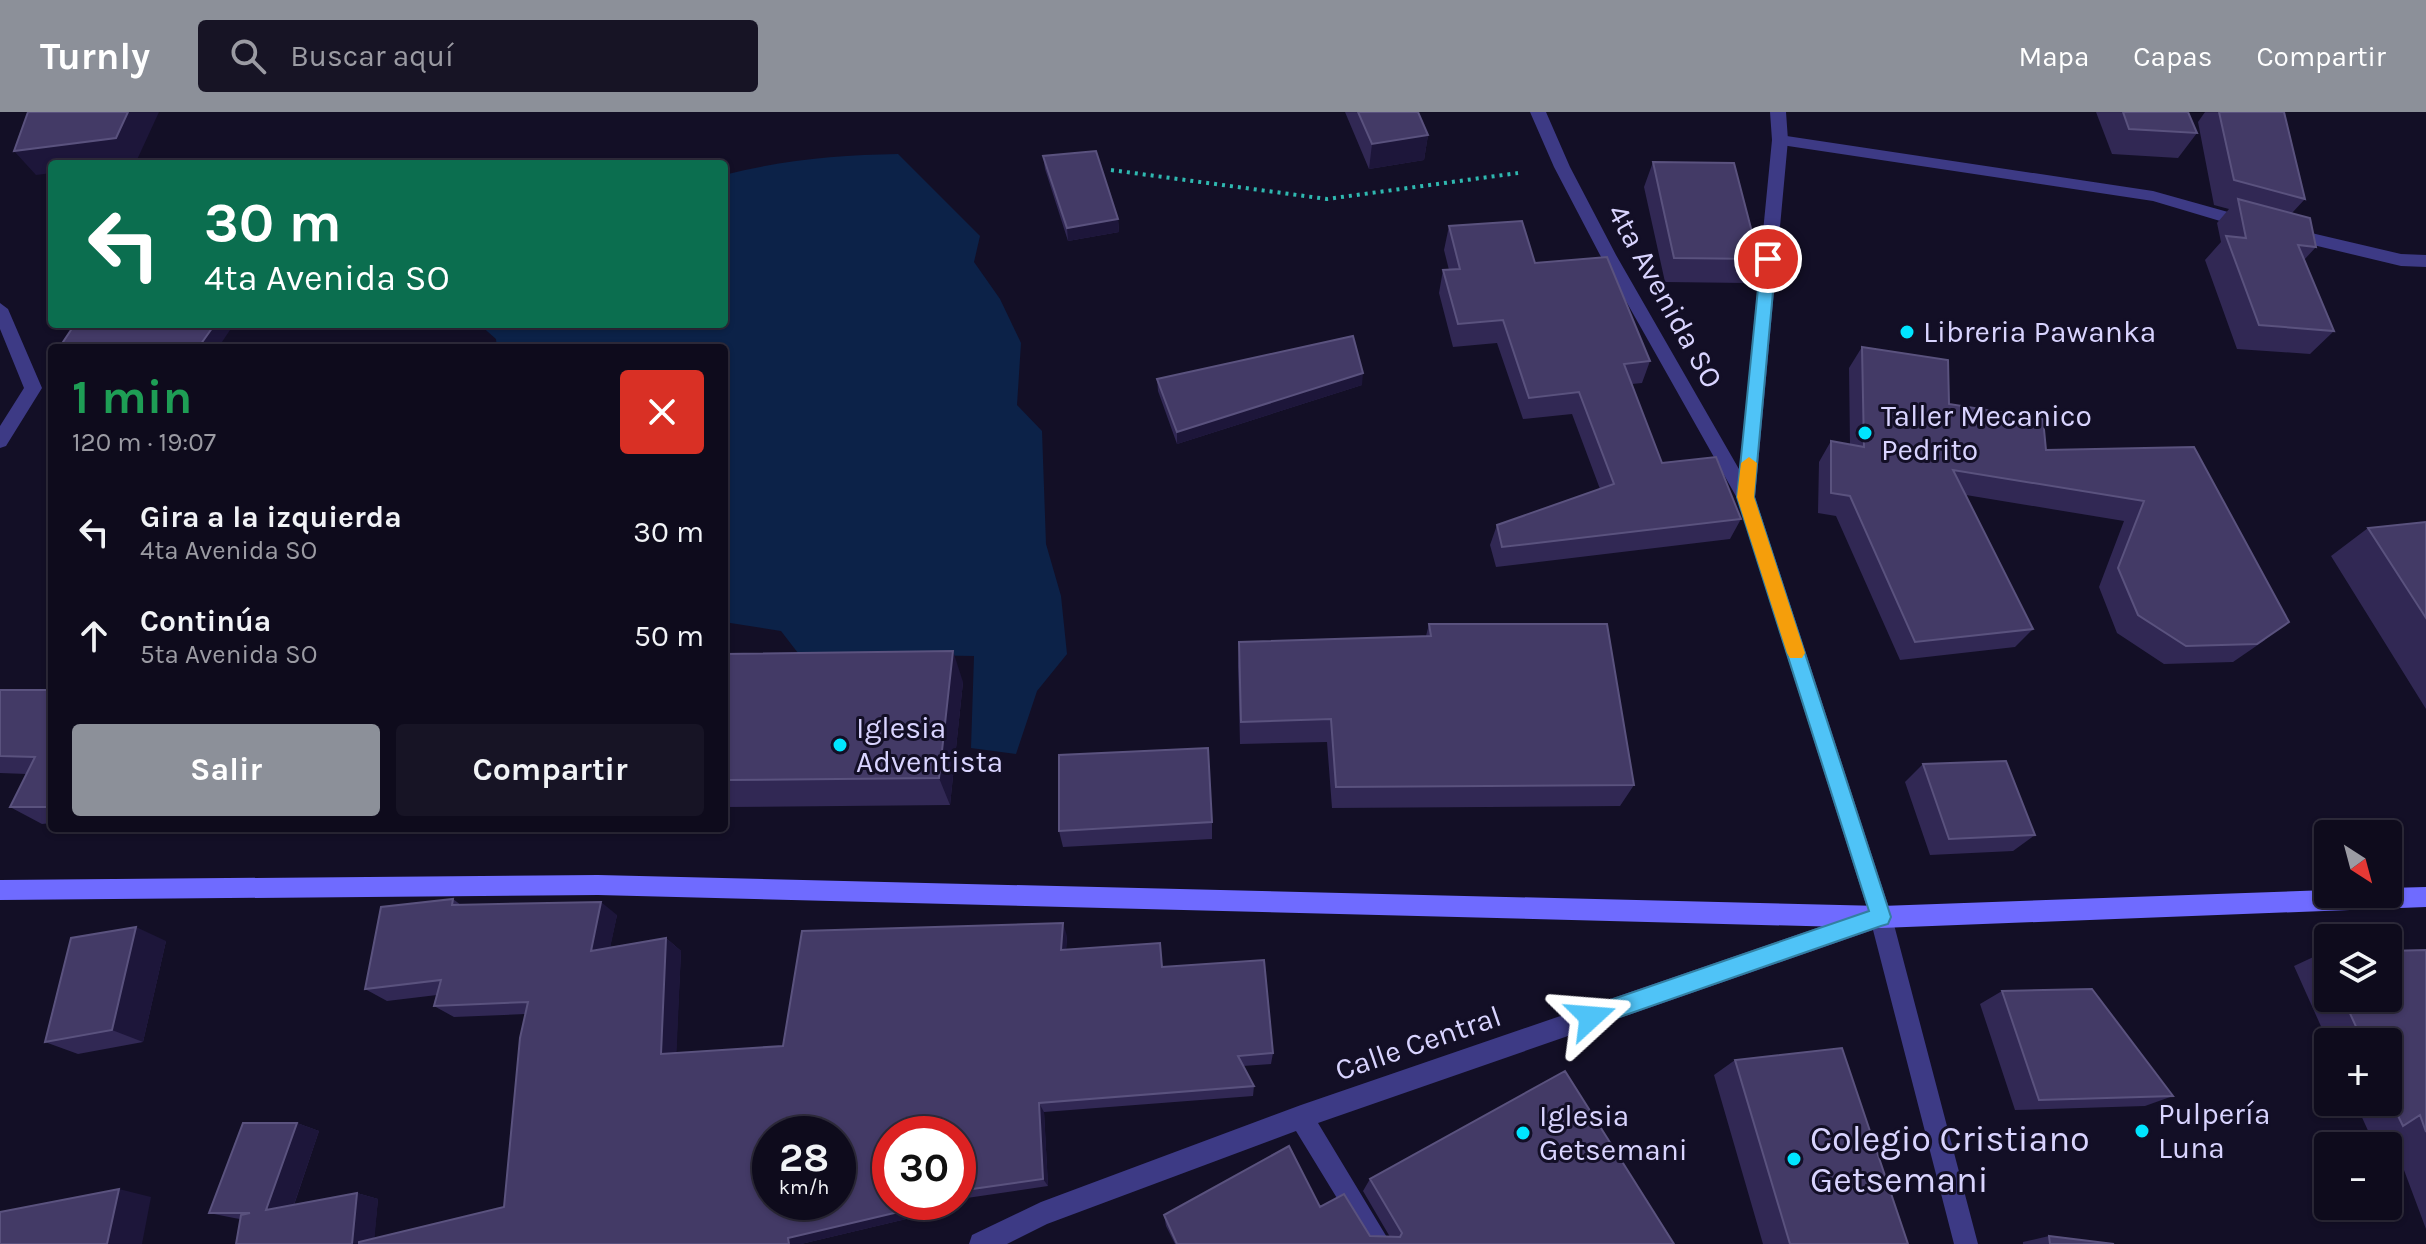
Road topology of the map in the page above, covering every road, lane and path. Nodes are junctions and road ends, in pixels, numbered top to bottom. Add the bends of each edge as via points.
1 (1538, 112) edge
2 (1778, 112) edge
3 (1780, 140) junction
4 (1562, 167) junction
5 (1111, 170) dead end
6 (2426, 261) edge
7 (0, 309) edge
8 (0, 441) edge
9 (1746, 497) junction
10 (0, 890) edge
11 (2426, 897) edge
12 (1881, 917) junction
13 (1301, 1117) junction
14 (981, 1244) edge
15 (1379, 1244) edge
16 (1966, 1244) edge

1 - 4 street, 4ta Avenida SO
2 - 3 street
3 - 6 street via 2153,196 2272,230
3 - 9 street
4 - 5 path via 1327,199
4 - 9 street, 4ta Avenida SO
7 - 8 street via 33,388
9 - 12 street, 4ta Avenida SO
10 - 12 main road via 598,885
11 - 12 main road
12 - 13 street, Calle Central
12 - 16 street, 4ta Avenida SO
13 - 14 street, Calle Central via 1041,1214
13 - 15 street

